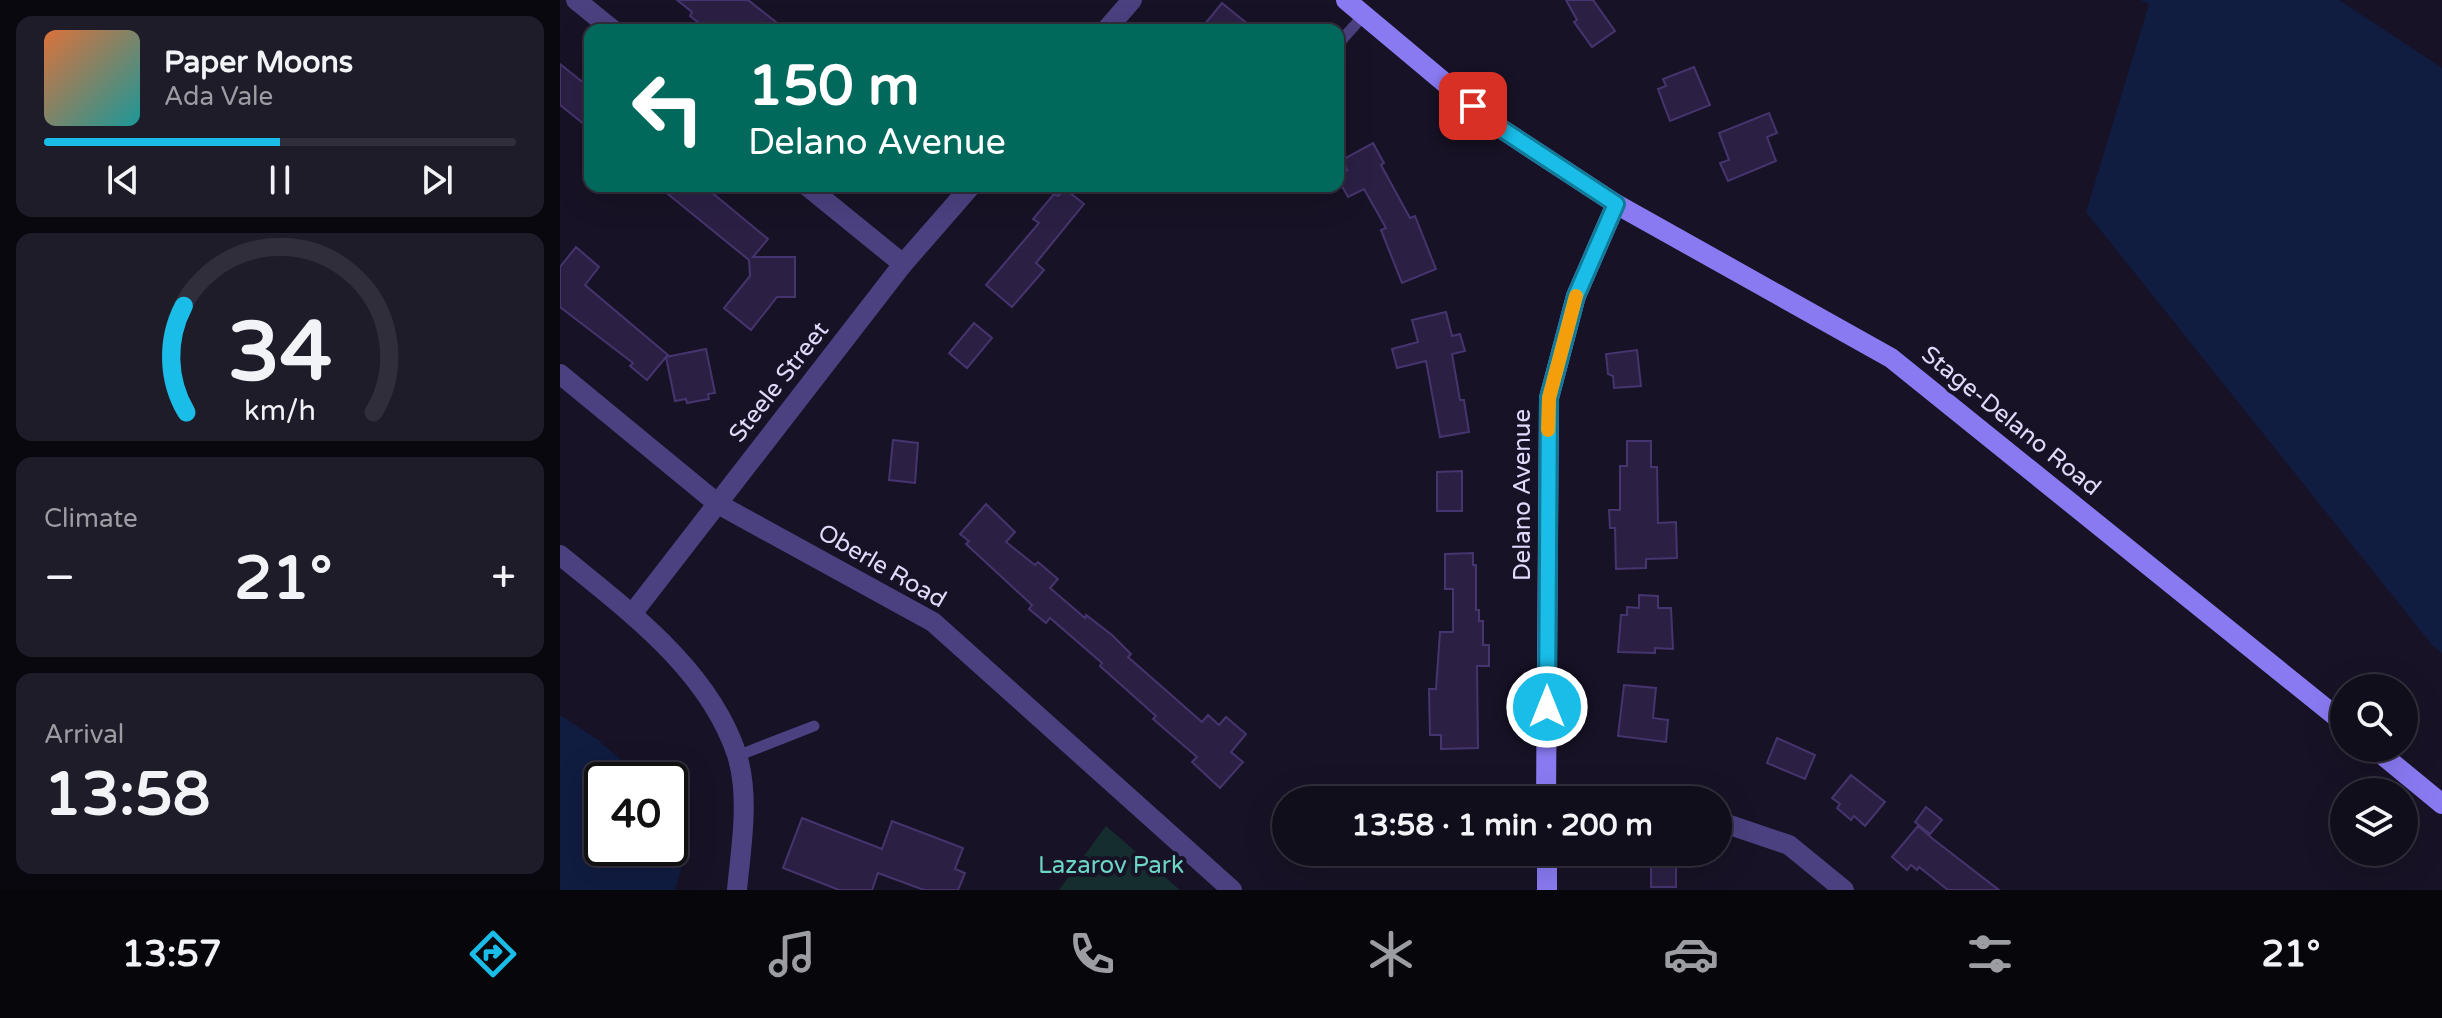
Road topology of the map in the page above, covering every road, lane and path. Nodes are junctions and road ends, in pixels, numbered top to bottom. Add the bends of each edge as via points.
1 (576, 0) edge
2 (1132, 0) edge
3 (1346, 0) edge
4 (1364, 15) junction
5 (606, 24) edge
6 (1111, 24) edge
7 (1344, 37) edge
8 (814, 192) edge
9 (966, 192) edge
10 (1616, 204) junction
11 (903, 264) junction
12 (560, 374) edge
13 (718, 504) junction
14 (560, 555) edge
15 (632, 614) junction
16 (2330, 712) edge
17 (814, 726) dead end
18 (737, 756) junction
19 (2391, 762) edge
20 (1546, 786) edge
21 (2442, 804) edge
22 (1732, 826) edge
23 (1547, 866) edge
24 (737, 890) edge
25 (1232, 890) edge
26 (1547, 890) edge
27 (1844, 890) edge

1 - 5 street
2 - 6 street
3 - 4 main road
4 - 7 lane
4 - 10 main road via 1494,124
8 - 11 street
9 - 11 street, Steele Street
10 - 16 main road, Stage-Delano Road via 1891,358
10 - 20 main road, Delano Avenue via 1576,296 1549,398
11 - 13 street, Steele Street
12 - 13 street, Oberle Road
13 - 15 street, Steele Street
13 - 25 street, Oberle Road via 933,622
14 - 15 street
15 - 18 street via 680,661 714,706
17 - 18 lane
18 - 24 street via 743,797
19 - 21 main road
22 - 27 street via 1789,845
23 - 26 main road

